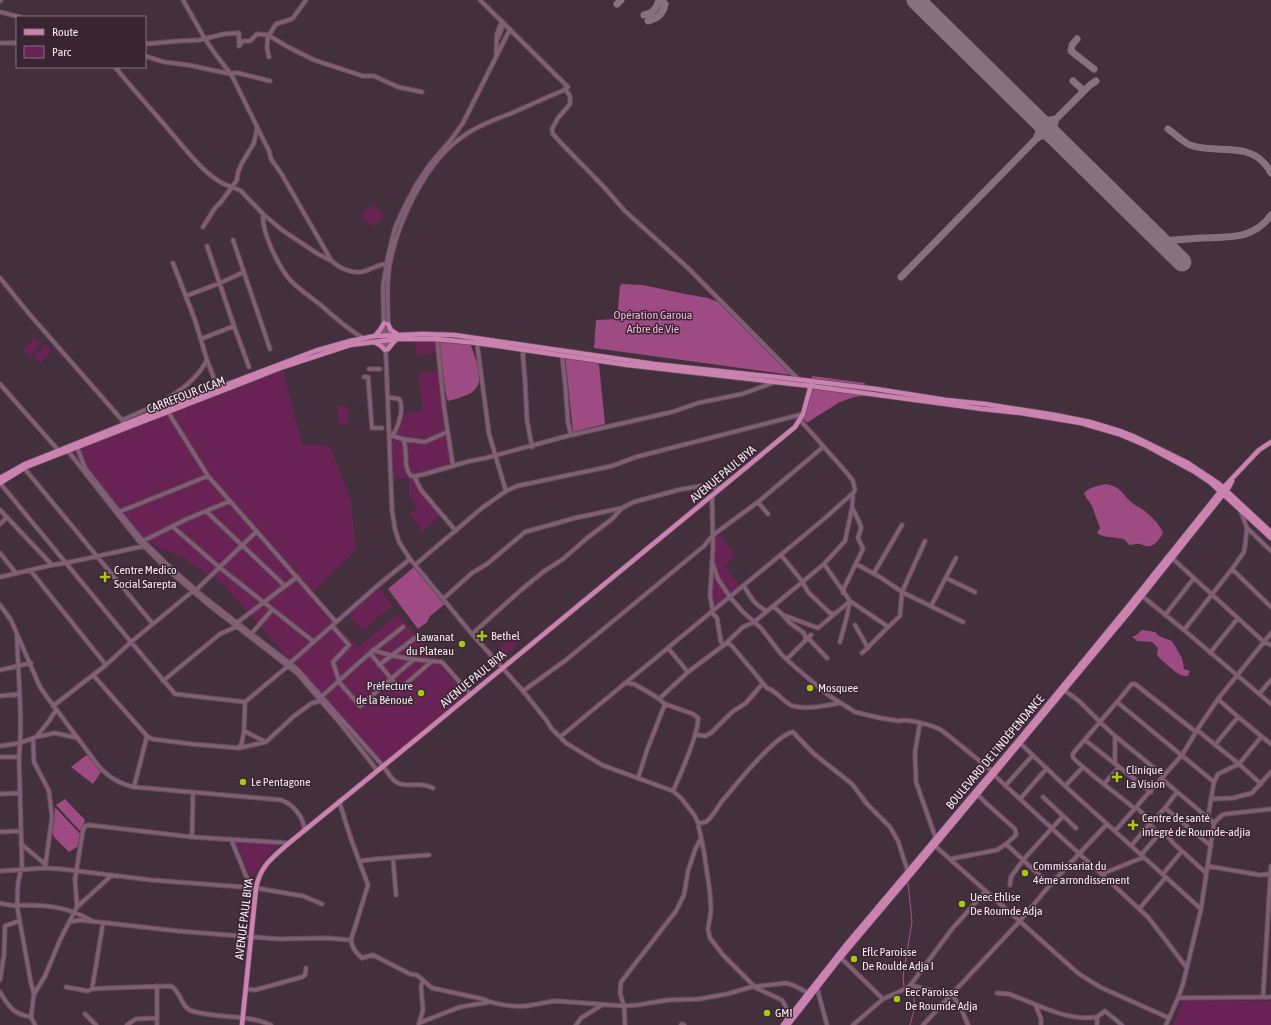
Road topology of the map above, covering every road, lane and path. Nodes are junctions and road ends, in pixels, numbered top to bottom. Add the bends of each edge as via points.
1 (183, 0) edge
2 (306, 0) edge
3 (480, 0) edge
4 (0, 12) edge
5 (16, 16) edge
6 (503, 22) junction
7 (510, 29) junction
8 (268, 35) junction
9 (205, 39) junction
10 (16, 43) edge
11 (0, 44) edge
12 (146, 44) edge
13 (146, 56) edge
14 (496, 56) junction
15 (269, 57) dead end
16 (115, 68) edge
17 (231, 74) junction
18 (270, 80) dead end
19 (567, 88) junction
20 (422, 92) dead end
21 (258, 128) junction
22 (232, 187) junction
23 (263, 214) junction
24 (203, 227) dead end
25 (232, 240) dead end
26 (207, 246) dead end
27 (388, 256) junction
28 (331, 260) junction
29 (173, 263) dead end
30 (386, 264) junction
31 (244, 272) junction
32 (0, 278) edge
33 (220, 283) junction
34 (186, 296) junction
35 (386, 324) junction
36 (234, 326) junction
37 (375, 336) junction
38 (398, 337) junction
39 (363, 338) junction
40 (386, 338) junction
41 (201, 339) junction
42 (437, 339) junction
43 (374, 342) junction
44 (478, 343) junction
45 (270, 349) dead end
46 (386, 349) junction
47 (523, 350) junction
48 (562, 355) junction
49 (207, 360) junction
50 (250, 367) dead end
51 (369, 369) dead end
52 (380, 369) dead end
53 (364, 377) dead end
54 (799, 380) junction
55 (215, 381) dead end
56 (776, 382) junction
57 (0, 384) edge
58 (810, 384) junction
59 (802, 385) junction
60 (807, 395) junction
61 (388, 397) junction
62 (168, 412) junction
63 (803, 414) junction
64 (800, 420) junction
65 (123, 423) junction
66 (382, 428) dead end
67 (447, 432) junction
68 (572, 435) junction
69 (391, 437) junction
70 (403, 439) junction
71 (1271, 442) edge
72 (532, 447) junction
73 (823, 447) junction
74 (77, 448) junction
75 (59, 451) junction
76 (68, 451) junction
77 (495, 456) junction
78 (453, 466) junction
79 (24, 468) junction
80 (208, 476) junction
81 (414, 476) junction
82 (0, 478) edge
83 (0, 483) edge
84 (720, 488) junction
85 (1216, 488) junction
86 (506, 491) junction
87 (1224, 491) junction
88 (853, 493) junction
89 (712, 496) junction
90 (1217, 497) junction
91 (230, 501) junction
92 (758, 502) junction
93 (622, 508) junction
94 (852, 508) junction
95 (0, 510) edge
96 (1241, 510) junction
97 (206, 511) junction
98 (119, 512) junction
99 (768, 514) dead end
100 (7, 517) junction
101 (0, 524) edge
102 (902, 525) dead end
103 (172, 526) junction
104 (1248, 528) junction
105 (257, 531) junction
106 (456, 531) junction
107 (1271, 532) edge
108 (713, 535) junction
109 (1271, 538) edge
110 (143, 541) junction
111 (925, 541) dead end
112 (242, 545) junction
113 (144, 546) junction
114 (1271, 551) edge
115 (0, 553) edge
116 (781, 555) junction
117 (96, 556) junction
118 (956, 558) dead end
119 (1172, 558) junction
120 (410, 559) junction
121 (712, 562) junction
122 (66, 563) junction
123 (824, 564) junction
124 (856, 564) junction
125 (52, 565) junction
126 (415, 565) junction
127 (219, 567) junction
128 (1232, 569) junction
129 (30, 570) junction
130 (16, 573) junction
131 (874, 573) junction
132 (0, 577) edge
133 (297, 577) junction
134 (946, 578) junction
135 (1194, 578) junction
136 (802, 581) junction
137 (285, 586) junction
138 (744, 586) junction
139 (194, 590) junction
140 (902, 592) junction
141 (975, 592) dead end
142 (843, 593) junction
143 (1212, 594) junction
144 (1142, 596) junction
145 (730, 597) junction
146 (443, 599) junction
147 (850, 601) junction
148 (264, 603) junction
149 (0, 604) edge
150 (773, 606) junction
151 (931, 606) junction
152 (1271, 607) edge
153 (272, 610) junction
154 (767, 611) junction
155 (712, 612) junction
156 (836, 613) junction
157 (783, 615) junction
158 (1165, 615) junction
159 (1238, 618) junction
160 (336, 622) junction
161 (754, 622) junction
162 (962, 622) dead end
163 (153, 624) junction
164 (238, 624) junction
165 (855, 625) dead end
166 (332, 626) junction
167 (887, 626) junction
168 (403, 627) dead end
169 (1184, 630) junction
170 (252, 633) junction
171 (1271, 633) edge
172 (17, 634) junction
173 (472, 634) junction
174 (414, 638) dead end
175 (808, 638) junction
176 (131, 642) junction
177 (314, 642) junction
178 (840, 642) dead end
179 (1264, 642) junction
180 (724, 645) junction
181 (1271, 645) edge
182 (668, 648) junction
183 (868, 648) junction
184 (371, 652) junction
185 (862, 653) dead end
186 (1210, 653) junction
187 (391, 656) junction
188 (827, 658) dead end
189 (787, 659) junction
190 (413, 660) junction
191 (432, 661) junction
192 (31, 663) junction
193 (289, 664) junction
194 (106, 665) junction
195 (379, 665) junction
196 (18, 667) junction
197 (502, 668) junction
198 (0, 670) edge
199 (688, 672) junction
200 (93, 675) junction
201 (1237, 676) junction
202 (390, 679) junction
203 (1271, 680) edge
204 (164, 681) junction
205 (339, 681) junction
206 (625, 683) junction
207 (762, 683) junction
208 (1064, 690) junction
209 (523, 691) junction
210 (20, 694) junction
211 (314, 694) junction
212 (1259, 694) junction
213 (470, 695) junction
214 (0, 696) edge
215 (321, 699) junction
216 (659, 699) junction
217 (1218, 699) junction
218 (246, 702) junction
219 (1117, 702) junction
220 (312, 703) junction
221 (842, 703) junction
222 (665, 704) junction
223 (1271, 704) edge
224 (54, 708) junction
225 (1238, 717) junction
226 (1100, 722) junction
227 (920, 724) junction
228 (244, 730) junction
229 (1196, 731) junction
230 (695, 734) junction
231 (147, 736) junction
232 (560, 736) junction
233 (1115, 736) junction
234 (1261, 737) junction
235 (35, 738) junction
236 (78, 738) junction
237 (1085, 740) junction
238 (266, 742) junction
239 (20, 743) junction
240 (1020, 743) junction
241 (1271, 744) edge
242 (1215, 745) junction
243 (0, 746) edge
244 (239, 748) junction
245 (1182, 755) junction
246 (1032, 756) dead end
247 (0, 757) edge
248 (19, 757) junction
249 (1115, 764) junction
250 (1239, 764) junction
251 (383, 766) junction
252 (1083, 767) junction
253 (1119, 767) junction
254 (1047, 768) junction
255 (377, 770) dead end
256 (1271, 772) edge
257 (993, 773) junction
258 (1163, 777) junction
259 (638, 778) junction
260 (1214, 782) junction
261 (1104, 784) junction
262 (1261, 784) junction
263 (1005, 786) junction
264 (1065, 786) junction
265 (134, 787) junction
266 (433, 788) dead end
267 (673, 791) junction
268 (193, 792) junction
269 (1151, 792) junction
270 (1177, 792) junction
271 (20, 793) junction
272 (0, 794) edge
273 (977, 794) junction
274 (1043, 797) dead end
275 (1020, 799) junction
276 (1211, 799) junction
277 (340, 801) junction
278 (1136, 808) junction
279 (1165, 808) junction
280 (1271, 810) edge
281 (1063, 816) junction
282 (1208, 817) junction
283 (304, 821) junction
284 (698, 823) junction
285 (1151, 823) junction
286 (1214, 823) junction
287 (312, 824) junction
288 (1107, 824) junction
289 (1052, 828) junction
290 (1076, 828) dead end
291 (21, 831) junction
292 (304, 831) junction
293 (1115, 831) junction
294 (0, 832) edge
295 (1160, 833) junction
296 (192, 837) junction
297 (701, 838) junction
298 (231, 839) junction
299 (936, 839) junction
300 (289, 843) junction
301 (21, 844) junction
302 (1006, 844) junction
303 (934, 845) junction
304 (1131, 846) junction
305 (1210, 846) junction
306 (1182, 851) junction
307 (1080, 853) junction
308 (429, 855) dead end
309 (1143, 856) junction
310 (393, 858) junction
311 (950, 859) junction
312 (1023, 860) junction
313 (360, 861) junction
314 (45, 866) junction
315 (1207, 866) junction
316 (1271, 866) edge
317 (22, 870) junction
318 (0, 871) edge
319 (76, 871) junction
320 (908, 872) junction
321 (1206, 873) junction
322 (1102, 874) junction
323 (1163, 874) junction
324 (1270, 874) edge
325 (112, 875) junction
326 (1166, 877) junction
327 (1010, 885) dead end
328 (1050, 885) junction
329 (254, 888) junction
330 (1270, 889) edge
331 (986, 892) junction
332 (396, 894) dead end
333 (0, 903) edge
334 (322, 904) dead end
335 (17, 906) junction
336 (77, 907) junction
337 (1140, 908) junction
338 (1201, 908) junction
339 (75, 913) junction
340 (20, 921) junction
341 (70, 922) junction
342 (93, 922) junction
343 (1019, 922) junction
344 (103, 923) junction
345 (251, 937) junction
346 (351, 940) junction
347 (841, 958) junction
348 (306, 968) dead end
349 (1187, 968) junction
350 (0, 980) edge
351 (94, 981) junction
352 (423, 981) junction
353 (910, 985) junction
354 (157, 986) junction
355 (66, 987) dead end
356 (97, 988) junction
357 (756, 988) junction
358 (817, 988) junction
359 (92, 989) junction
360 (246, 989) junction
361 (0, 992) edge
362 (808, 993) junction
363 (939, 993) dead end
364 (997, 993) dead end
365 (34, 994) junction
366 (952, 994) junction
367 (1263, 997) junction
368 (1271, 997) edge
369 (1178, 998) junction
370 (883, 999) junction
371 (490, 1002) junction
372 (603, 1005) junction
373 (624, 1006) junction
374 (1036, 1006) junction
375 (85, 1014) dead end
376 (31, 1017) junction
377 (1097, 1017) junction
378 (157, 1018) junction
379 (242, 1018) junction
380 (1169, 1018) junction
381 (788, 1019) junction
382 (418, 1024) edge
383 (35, 1025) edge
384 (96, 1025) edge
385 (127, 1025) edge
386 (157, 1025) edge
387 (242, 1025) edge
388 (272, 1025) edge
389 (576, 1025) edge
390 (625, 1025) edge
391 (681, 1025) edge
392 (684, 1025) edge
393 (783, 1025) edge
394 (788, 1025) edge
395 (827, 1025) edge
396 (853, 1025) edge
397 (923, 1025) edge
398 (968, 1025) edge
399 (1041, 1025) edge
400 (1097, 1025) edge
401 (1122, 1025) edge
402 (1166, 1025) edge

1 - 9 street
2 - 8 street via 293,18 276,24
3 - 6 street
4 - 5 street
6 - 7 street
6 - 14 street via 497,34
7 - 14 street
7 - 19 street
8 - 9 street via 257,34 239,46 239,33
8 - 15 street
8 - 20 street via 314,60 363,76 374,76 398,87
9 - 12 street
9 - 17 street
10 - 11 street
13 - 17 street
14 - 27 street via 464,123 430,164 410,195 395,228
16 - 22 street via 207,172
17 - 18 street via 238,73
17 - 21 street
19 - 27 street via 473,130 454,143 416,192
19 - 54 street via 570,104 558,118 552,129 553,134 625,211 688,268
21 - 22 street via 253,145
21 - 28 street via 271,159
22 - 23 street via 240,191
22 - 24 street
23 - 28 street via 282,230
23 - 39 street via 263,226 269,243 287,276
25 - 31 street
26 - 33 street
27 - 30 street
27 - 35 street
28 - 30 street via 352,272 364,272
29 - 34 street
30 - 35 street via 383,286
31 - 33 street
31 - 45 street
32 - 65 street
33 - 34 street
33 - 36 street
34 - 41 street
35 - 37 main road
35 - 38 main road
35 - 40 street
36 - 41 street
36 - 50 street
37 - 39 main road
37 - 40 main road
38 - 40 main road
38 - 42 main road
38 - 46 main road
38 - 54 main road via 454,335 654,364
39 - 65 main road via 315,351
40 - 43 main road, CARREFOUR CICAM
40 - 46 street
41 - 49 street
42 - 44 main road
42 - 67 street
43 - 46 main road
43 - 62 main road, CARREFOUR CICAM via 350,345 283,367
44 - 47 main road
44 - 77 street via 489,434
46 - 61 street
47 - 48 main road
47 - 72 street via 527,420
48 - 56 main road
48 - 68 street via 568,422
49 - 55 street
49 - 65 street via 204,367 184,388
51 - 52 street
53 - 66 street via 368,377 372,428
54 - 58 main road
56 - 59 main road
56 - 68 street via 742,394
57 - 75 street
58 - 59 main road
58 - 60 main road, AVENUE PAUL BIYA
58 - 85 main road via 1082,423 1120,434 1147,446 1195,472
58 - 87 main road via 876,389 1090,422 1158,447 1210,477
59 - 60 main road
60 - 63 main road, AVENUE PAUL BIYA
61 - 69 street
61 - 69 street via 399,399 402,404 398,424
62 - 74 main road, CARREFOUR CICAM
62 - 80 street
63 - 64 main road, AVENUE PAUL BIYA
63 - 86 street via 636,457 612,466 537,481
64 - 73 street
64 - 84 main road, AVENUE PAUL BIYA via 795,427
65 - 75 main road
67 - 70 street via 425,442
67 - 78 street
68 - 72 street
69 - 70 street
69 - 120 street via 392,510 400,542
70 - 81 street via 406,446 407,469 409,474
71 - 87 main road via 1259,450
72 - 77 street
73 - 88 street via 853,481
73 - 92 street
74 - 76 main road, CARREFOUR CICAM
74 - 98 street via 85,468
75 - 82 main road via 25,464
76 - 79 main road, CARREFOUR CICAM
76 - 113 street
77 - 78 street
77 - 86 street
78 - 81 street
79 - 83 main road, CARREFOUR CICAM
79 - 117 street
80 - 91 street
80 - 98 street
81 - 106 street via 421,490
83 - 122 street
84 - 89 main road, AVENUE PAUL BIYA
84 - 93 street via 700,486 684,489 640,500
85 - 87 main road
85 - 90 main road
86 - 106 street
87 - 90 main road, BOULEVARD DE L'INDÉPENDANCE
87 - 96 main road
87 - 107 main road
87 - 119 main road, BOULEVARD DE L'INDÉPENDANCE
88 - 94 street
88 - 116 street
89 - 108 street
89 - 197 main road, AVENUE PAUL BIYA
90 - 257 main road, BOULEVARD DE L'INDÉPENDANCE
91 - 97 street
91 - 105 street
92 - 99 street
92 - 108 street
93 - 146 street via 525,532
93 - 173 street via 563,559 521,590
94 - 123 street via 845,541
94 - 124 street via 860,524 858,538 863,548
95 - 100 street
96 - 104 street
96 - 109 main road
97 - 103 street
97 - 112 street
98 - 110 street
100 - 101 street
100 - 125 street
102 - 131 street
103 - 110 street
103 - 127 street
104 - 114 street
104 - 128 street via 1244,552
105 - 112 street
105 - 133 street
106 - 126 street
108 - 121 street
108 - 209 street via 704,546 572,655
110 - 139 street
111 - 140 street
112 - 127 street
112 - 137 street
113 - 117 street
113 - 139 street
115 - 130 street
116 - 136 street
116 - 138 street
117 - 122 street
117 - 163 street
118 - 134 street
119 - 135 street
119 - 144 main road, BOULEVARD DE L'INDÉPENDANCE
120 - 126 street
120 - 160 street
121 - 145 street via 718,579
121 - 155 street
122 - 125 street
122 - 176 street
123 - 136 street
123 - 142 street
124 - 131 street
124 - 142 street
125 - 129 street
126 - 146 street
127 - 139 street
127 - 148 street
128 - 143 street
128 - 152 street
129 - 130 street
129 - 194 street
130 - 132 street
131 - 140 street
133 - 137 street
133 - 160 street
134 - 141 street
134 - 151 street
135 - 143 street
135 - 158 street
136 - 150 street
136 - 156 street via 808,592 831,614
137 - 148 street
138 - 145 street
138 - 154 street via 755,603
139 - 163 street
139 - 164 street
140 - 151 street
140 - 167 street via 900,616
142 - 147 street
143 - 159 street
143 - 169 street
144 - 158 street
144 - 208 main road, BOULEVARD DE L'INDÉPENDANCE
145 - 155 street
145 - 161 street
146 - 173 street
147 - 156 street
147 - 167 street
147 - 178 street
148 - 153 street
148 - 164 street
149 - 172 street
150 - 154 street
150 - 157 street
151 - 162 street
153 - 170 street
153 - 177 street
154 - 161 street
155 - 180 street via 717,618 720,638
155 - 182 street
156 - 157 street via 818,628
157 - 175 street
158 - 169 street
159 - 179 street
159 - 186 street
160 - 166 street
161 - 180 street via 743,627
161 - 189 street
163 - 176 street
164 - 170 street
164 - 193 street
164 - 204 street via 220,634
165 - 183 street
166 - 177 street
166 - 205 street via 349,645 333,662
167 - 183 street
168 - 184 street
169 - 186 street
170 - 193 street
171 - 179 street
172 - 192 street
172 - 196 street
173 - 197 street
174 - 187 street
175 - 188 street
175 - 189 street
176 - 194 street
176 - 204 street
177 - 193 street
179 - 181 street
179 - 201 street
180 - 199 street
180 - 207 street via 728,643 732,646
182 - 199 street
182 - 206 street
183 - 185 street
184 - 187 street
184 - 195 street
184 - 205 street
186 - 201 street
187 - 190 street
187 - 195 street
189 - 221 street
190 - 191 street
190 - 202 street
191 - 202 street via 400,689
191 - 213 street via 442,662
192 - 196 street
192 - 224 street via 40,687
193 - 211 street
193 - 215 street via 297,669
193 - 218 street
194 - 200 street
195 - 202 street
196 - 198 street
196 - 210 street
197 - 209 street
197 - 213 main road, AVENUE PAUL BIYA
199 - 216 street
200 - 224 street
200 - 231 street
201 - 212 street
201 - 217 street
202 - 205 street via 360,706
203 - 212 street
204 - 218 street via 176,694
205 - 215 street
206 - 216 street via 634,684
206 - 232 street
207 - 221 street via 793,706 813,707
207 - 230 street via 746,702 711,733 705,736
208 - 226 street
208 - 240 main road, BOULEVARD DE L'INDÉPENDANCE
209 - 232 street
210 - 214 street
210 - 239 street
211 - 215 street
211 - 220 street
212 - 223 street
213 - 251 main road, AVENUE PAUL BIYA
215 - 220 street
215 - 251 street
215 - 255 street
216 - 222 street
217 - 225 street
217 - 229 street
218 - 228 street
219 - 226 street
219 - 229 street via 1130,686 1135,684
219 - 245 street
220 - 238 street
221 - 227 street via 855,712
222 - 230 street via 698,718
222 - 259 street
224 - 235 street via 49,721
224 - 236 street
225 - 234 street
225 - 242 street
226 - 233 street
226 - 237 street
227 - 257 street via 941,730
227 - 299 street via 915,752 916,782
228 - 238 street
228 - 244 street
229 - 242 street
229 - 245 street
230 - 267 street
231 - 244 street via 152,739
231 - 265 street
232 - 259 street via 566,743 602,765
233 - 249 street
233 - 258 street
234 - 241 street
234 - 250 street
235 - 236 street via 55,733
235 - 239 street
235 - 314 street via 34,762 50,791 52,809
236 - 265 street via 109,776 119,783
237 - 249 street
237 - 252 street via 1073,754
238 - 244 street
239 - 243 street
239 - 248 street
240 - 254 street
240 - 257 main road, BOULEVARD DE L'INDÉPENDANCE
242 - 250 street
245 - 258 street
245 - 260 street
246 - 263 street
247 - 248 street
248 - 271 street
249 - 253 street
250 - 260 street via 1218,774
250 - 262 street
251 - 266 street via 399,784 424,784
251 - 277 main road, AVENUE PAUL BIYA
252 - 261 street
252 - 264 street
253 - 261 street
253 - 269 street
254 - 264 street
254 - 275 street
256 - 262 street
257 - 263 street
257 - 273 main road, BOULEVARD DE L'INDÉPENDANCE
257 - 299 main road, BOULEVARD DE L'INDÉPENDANCE
258 - 269 street
258 - 270 street
259 - 267 street
260 - 276 street
261 - 278 street
262 - 276 street via 1248,795
263 - 275 street
264 - 288 street
265 - 268 street
267 - 284 street
268 - 283 street via 280,800 293,808
268 - 296 street
269 - 278 street
270 - 279 street
270 - 282 street
271 - 272 street
271 - 291 street
273 - 302 street via 1016,831 1016,835
273 - 303 main road, BOULEVARD DE L'INDÉPENDANCE
274 - 281 street
275 - 289 street
276 - 282 street
277 - 287 main road, AVENUE PAUL BIYA
277 - 313 street
278 - 285 street
278 - 293 street
279 - 285 street
279 - 305 street
280 - 286 street via 1226,814
281 - 289 street
281 - 290 street
282 - 286 street
283 - 287 street
283 - 292 street
284 - 297 street
284 - 320 street via 709,820 722,801 768,749 793,732 852,784 867,804 890,827 898,841
285 - 295 street via 1156,832
285 - 304 street
286 - 305 street
287 - 292 main road, AVENUE PAUL BIYA
288 - 293 street
288 - 307 street
289 - 307 street
289 - 312 street
291 - 294 street
291 - 301 street
292 - 300 main road, AVENUE PAUL BIYA
293 - 304 street
295 - 306 street via 1166,834
295 - 309 street
296 - 298 street
296 - 319 street via 85,826
297 - 357 street via 710,898 710,938
297 - 373 street via 688,871 684,895 676,911 621,982 620,993
298 - 300 street
298 - 329 street
299 - 303 main road, BOULEVARD DE L'INDÉPENDANCE
300 - 329 main road, AVENUE PAUL BIYA via 262,868
301 - 314 street
301 - 317 street
302 - 311 street via 997,850
302 - 312 street
303 - 311 street
303 - 320 main road, BOULEVARD DE L'INDÉPENDANCE
303 - 347 main road, BOULEVARD DE L'INDÉPENDANCE
304 - 309 street
305 - 315 street
306 - 321 street
306 - 323 street
307 - 322 street
307 - 328 street
308 - 310 street
309 - 322 street
309 - 323 street
310 - 313 street
310 - 332 street
311 - 331 street
312 - 327 street via 1011,877
312 - 328 street
313 - 346 street via 368,885
314 - 317 street
314 - 319 street
315 - 321 street
315 - 324 street via 1260,875
316 - 324 street
317 - 318 street
317 - 335 street via 18,883
319 - 325 street
319 - 336 street
320 - 362 main road, BOULEVARD DE L'INDÉPENDANCE
321 - 338 street
322 - 337 street
323 - 326 street
324 - 330 street
325 - 329 street
325 - 336 street
326 - 337 street
326 - 338 street
328 - 343 street
329 - 334 street via 303,896
329 - 345 main road, AVENUE PAUL BIYA
330 - 367 street
331 - 343 street
331 - 353 street via 952,928
333 - 335 street
335 - 339 street via 53,906
335 - 340 street
336 - 339 street
337 - 349 street
338 - 349 street
339 - 341 street
339 - 342 street
340 - 350 street via 6,925
340 - 365 street
341 - 342 street
341 - 365 street
342 - 344 street
343 - 366 street
343 - 380 street via 1079,974
344 - 345 street
344 - 351 street
345 - 346 street
345 - 360 main road, AVENUE PAUL BIYA
346 - 352 street via 362,958 373,955 417,975
347 - 358 main road, BOULEVARD DE L'INDÉPENDANCE
347 - 370 street
348 - 360 street via 306,975 302,978 255,990
349 - 369 street
351 - 356 street
351 - 359 street
352 - 371 street via 436,989
352 - 382 street via 422,1010
353 - 363 street
353 - 370 street via 905,990
354 - 356 street
354 - 378 street
354 - 379 street via 173,987 191,1011
355 - 359 street via 88,991
356 - 359 street
357 - 362 street via 786,983
357 - 373 street via 699,999
357 - 381 street via 782,1000 787,1009
358 - 394 main road, BOULEVARD DE L'INDÉPENDANCE
358 - 395 street
360 - 379 main road, AVENUE PAUL BIYA
361 - 376 street via 11,1008 21,1015
362 - 381 main road, BOULEVARD DE L'INDÉPENDANCE
364 - 374 street via 1008,994
365 - 376 street
366 - 397 street
366 - 398 street
367 - 368 street
367 - 369 street
369 - 380 street
370 - 396 street
371 - 372 street via 522,1006 552,1001
371 - 382 street via 460,1007
372 - 373 street
372 - 389 street via 581,1018
373 - 390 street
374 - 377 street via 1076,1018
374 - 399 street
375 - 384 street
376 - 383 street
377 - 400 street
377 - 401 street via 1105,1011
378 - 385 street via 136,1019
378 - 386 street
379 - 387 main road, AVENUE PAUL BIYA
379 - 388 street via 262,1020
380 - 402 street
381 - 393 main road, BOULEVARD DE L'INDÉPENDANCE
391 - 392 street

